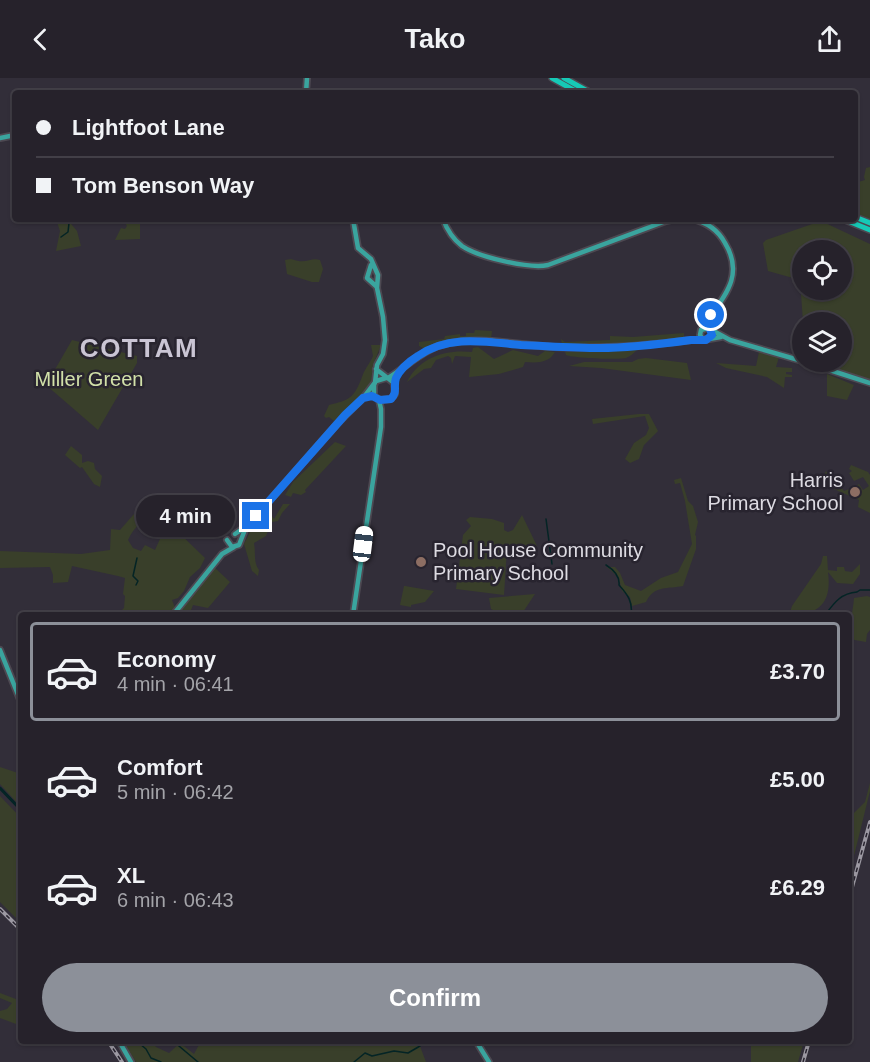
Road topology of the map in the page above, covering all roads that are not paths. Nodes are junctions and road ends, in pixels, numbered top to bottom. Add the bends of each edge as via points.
1 (552, 78) edge
2 (564, 78) edge
3 (574, 90) edge
4 (586, 90) edge
5 (354, 222) edge
6 (445, 222) edge
7 (666, 222) edge
8 (701, 222) edge
9 (850, 222) edge
10 (870, 230) edge
11 (372, 272) junction
12 (377, 279) junction
13 (371, 282) junction
14 (377, 288) junction
15 (709, 318) junction
16 (710, 329) junction
17 (700, 332) junction
18 (711, 338) junction
19 (723, 338) junction
20 (690, 340) junction
21 (704, 340) junction
22 (792, 358) edge
23 (376, 369) junction
24 (402, 369) junction
25 (837, 372) edge
26 (387, 378) junction
27 (374, 383) junction
28 (870, 383) edge
29 (395, 385) junction
30 (363, 398) junction
31 (377, 398) junction
32 (386, 401) junction
33 (381, 409) junction
34 (246, 527) junction
35 (235, 534) junction
36 (227, 540) junction
37 (241, 540) junction
38 (234, 547) junction
39 (222, 554) junction
40 (175, 612) edge
41 (353, 612) edge
42 (0, 650) edge
43 (18, 695) edge
44 (121, 1044) edge
45 (478, 1044) edge
46 (131, 1062) edge
47 (489, 1062) edge

1 - 3 highway
2 - 4 highway
5 - 11 main road via 358,248 372,262
6 - 7 main road via 452,236 468,249 538,267
8 - 15 main road via 717,232 732,259 730,286
9 - 10 highway
11 - 12 main road
11 - 13 main road via 367,277
12 - 13 main road
12 - 14 main road
13 - 14 main road
14 - 23 main road via 384,345
15 - 16 main road
15 - 17 main road
16 - 17 main road
16 - 18 main road
16 - 19 main road
17 - 20 main road
17 - 21 main road
18 - 19 main road
18 - 21 main road
19 - 22 main road
20 - 21 main road
20 - 24 main road via 602,348 453,342 420,355
23 - 26 main road
23 - 27 main road
24 - 26 main road
24 - 29 main road
25 - 28 main road
26 - 27 main road
26 - 29 main road
27 - 30 main road
27 - 31 main road
29 - 32 main road via 394,397
30 - 31 main road
30 - 34 main road
31 - 32 main road
31 - 33 main road
32 - 33 main road
33 - 41 main road
34 - 35 main road
34 - 37 main road
35 - 36 main road
35 - 37 main road
36 - 38 main road
36 - 39 main road
37 - 38 main road
38 - 39 main road
39 - 40 main road
42 - 43 main road
44 - 46 main road
45 - 47 main road

